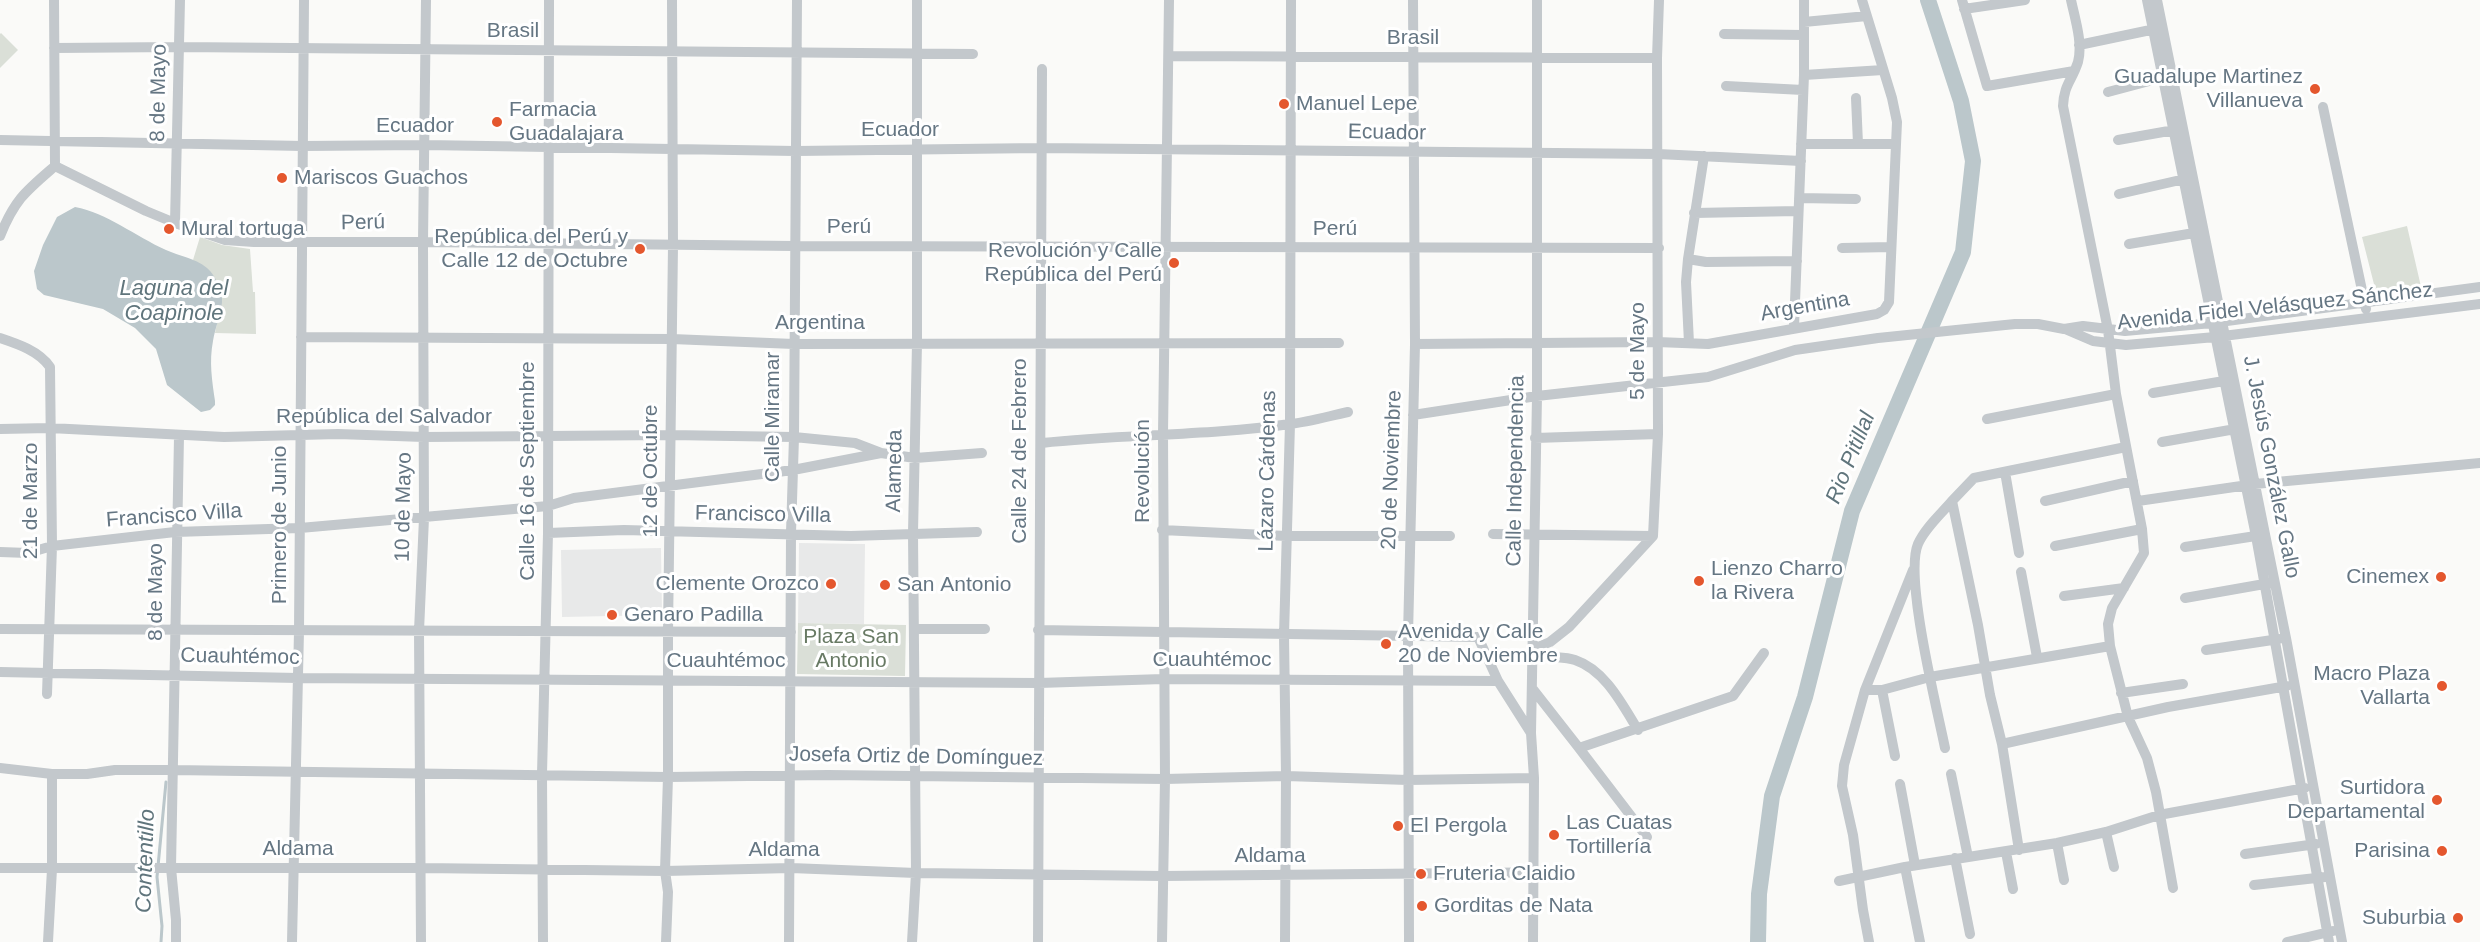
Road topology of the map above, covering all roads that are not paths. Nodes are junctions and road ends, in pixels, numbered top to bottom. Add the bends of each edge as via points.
1 (54, 0) edge
2 (180, 0) edge
3 (304, 0) edge
4 (426, 0) edge
5 (549, 0) edge
6 (672, 0) edge
7 (797, 0) edge
8 (918, 0) edge
9 (1169, 0) edge
10 (1291, 0) edge
11 (1413, 0) edge
12 (1537, 0) edge
13 (1659, 0) edge
14 (1804, 0) edge
15 (1862, 0) edge
16 (2025, 0) edge
17 (2071, 0) edge
18 (2147, 0) edge
19 (2157, 0) edge
20 (1963, 4) edge
21 (1867, 16) junction
22 (1804, 22) junction
23 (2158, 28) junction
24 (1724, 34) dead end
25 (1804, 35) junction
26 (2079, 45) junction
27 (179, 47) junction
28 (54, 48) junction
29 (304, 49) junction
30 (549, 50) junction
31 (424, 51) junction
32 (671, 52) junction
33 (796, 54) junction
34 (917, 54) junction
35 (973, 54) dead end
36 (1169, 56) junction
37 (1290, 57) junction
38 (1537, 57) junction
39 (1414, 58) junction
40 (1657, 58) junction
41 (1042, 69) dead end
42 (1883, 70) junction
43 (2074, 72) junction
44 (1804, 75) junction
45 (2168, 76) junction
46 (1726, 86) dead end
47 (1803, 90) junction
48 (2108, 92) dead end
49 (1856, 98) dead end
50 (2323, 107) dead end
51 (2178, 129) junction
52 (0, 140) edge
53 (2118, 140) dead end
54 (55, 141) junction
55 (178, 143) junction
56 (1801, 144) junction
57 (1858, 144) junction
58 (1894, 144) junction
59 (425, 145) junction
60 (303, 147) junction
61 (549, 148) junction
62 (672, 148) junction
63 (1040, 148) junction
64 (916, 149) junction
65 (1167, 149) junction
66 (796, 151) junction
67 (1291, 151) junction
68 (1415, 153) junction
69 (1538, 154) junction
70 (1658, 154) junction
71 (1704, 156) junction
72 (1801, 161) junction
73 (55, 166) junction
74 (2188, 178) junction
75 (2119, 194) dead end
76 (1799, 198) junction
77 (1856, 199) dead end
78 (1798, 211) junction
79 (1694, 213) junction
80 (175, 223) junction
81 (2199, 233) junction
82 (0, 236) edge
83 (423, 242) junction
84 (301, 243) junction
85 (548, 243) junction
86 (673, 244) junction
87 (2129, 244) dead end
88 (794, 246) junction
89 (917, 246) junction
90 (1040, 246) junction
91 (1891, 247) junction
92 (1166, 248) junction
93 (1290, 248) junction
94 (1659, 248) junction
95 (1842, 248) dead end
96 (1415, 249) junction
97 (1536, 250) junction
98 (1688, 259) junction
99 (1797, 261) junction
100 (2480, 287) edge
101 (2365, 302) junction
102 (2480, 304) edge
103 (2368, 318) junction
104 (2217, 322) junction
105 (1794, 327) junction
106 (2064, 329) junction
107 (2108, 330) junction
108 (301, 337) junction
109 (2220, 337) junction
110 (0, 338) edge
111 (424, 338) junction
112 (672, 339) junction
113 (548, 340) junction
114 (1039, 342) junction
115 (1165, 342) junction
116 (1289, 342) junction
117 (1657, 342) junction
118 (917, 343) junction
119 (1339, 343) dead end
120 (1689, 343) junction
121 (794, 344) junction
122 (1415, 344) junction
123 (1537, 345) junction
124 (2110, 345) junction
125 (2224, 381) junction
126 (1658, 382) junction
127 (2153, 393) dead end
128 (2116, 394) junction
129 (1537, 396) junction
130 (1348, 412) dead end
131 (1413, 416) junction
132 (1987, 419) dead end
133 (1290, 424) junction
134 (50, 428) junction
135 (2239, 428) junction
136 (0, 429) edge
137 (1163, 434) junction
138 (1658, 434) junction
139 (300, 435) junction
140 (670, 435) junction
141 (178, 436) junction
142 (424, 437) junction
143 (549, 437) junction
144 (794, 437) junction
145 (1535, 438) junction
146 (2162, 441) dead end
147 (1042, 443) junction
148 (2126, 447) junction
149 (881, 453) junction
150 (982, 453) dead end
151 (915, 458) junction
152 (2480, 463) edge
153 (793, 470) junction
154 (2005, 472) junction
155 (2133, 481) junction
156 (2250, 485) junction
157 (670, 487) junction
158 (1952, 501) junction
159 (2045, 501) dead end
160 (2138, 501) junction
161 (548, 506) junction
162 (424, 518) junction
163 (300, 528) junction
164 (2142, 530) junction
165 (1162, 531) junction
166 (175, 532) junction
167 (670, 532) junction
168 (913, 532) junction
169 (976, 532) dead end
170 (548, 533) junction
171 (791, 534) junction
172 (1493, 534) dead end
173 (1534, 534) junction
174 (2260, 535) junction
175 (1286, 536) junction
176 (1409, 536) junction
177 (1450, 536) dead end
178 (1653, 536) junction
179 (52, 546) junction
180 (2055, 546) dead end
181 (2185, 547) dead end
182 (0, 552) edge
183 (2019, 553) dead end
184 (1913, 570) junction
185 (2021, 572) dead end
186 (2269, 584) junction
187 (2124, 588) junction
188 (2064, 596) dead end
189 (2185, 598) dead end
190 (0, 629) edge
191 (50, 629) junction
192 (914, 629) junction
193 (985, 629) dead end
194 (1038, 630) junction
195 (177, 631) junction
196 (299, 631) junction
197 (419, 631) junction
198 (545, 631) junction
199 (668, 632) junction
200 (791, 632) junction
201 (1163, 633) junction
202 (1284, 635) junction
203 (1408, 635) junction
204 (2286, 638) junction
205 (2274, 640) junction
206 (2110, 646) junction
207 (1533, 650) junction
208 (2206, 650) dead end
209 (1764, 653) dead end
210 (2037, 657) junction
211 (1985, 666) junction
212 (0, 672) edge
213 (47, 673) junction
214 (175, 675) junction
215 (1930, 677) junction
216 (298, 678) junction
217 (420, 678) junction
218 (544, 679) junction
219 (1163, 679) junction
220 (1285, 679) junction
221 (668, 680) junction
222 (790, 680) junction
223 (1408, 680) junction
224 (914, 681) junction
225 (1498, 681) junction
226 (1039, 683) junction
227 (2183, 684) dead end
228 (2282, 686) junction
229 (2294, 686) junction
230 (1532, 688) junction
231 (1865, 690) junction
232 (1882, 690) junction
233 (2121, 693) junction
234 (47, 694) dead end
235 (2128, 717) junction
236 (1638, 730) junction
237 (1531, 734) junction
238 (2002, 744) junction
239 (1579, 748) junction
240 (1946, 748) dead end
241 (1895, 756) dead end
242 (0, 768) edge
243 (172, 770) junction
244 (297, 772) junction
245 (52, 774) junction
246 (542, 774) junction
247 (1951, 774) dead end
248 (421, 775) junction
249 (790, 776) junction
250 (1286, 776) junction
251 (668, 777) junction
252 (914, 778) junction
253 (1040, 778) junction
254 (1534, 778) junction
255 (1165, 779) junction
256 (1408, 780) junction
257 (1900, 783) dead end
258 (2314, 786) junction
259 (2301, 789) junction
260 (2159, 815) junction
261 (2106, 832) junction
262 (1647, 837) dead end
263 (2057, 843) junction
264 (2317, 844) junction
265 (2019, 850) junction
266 (2006, 852) junction
267 (2245, 854) dead end
268 (1968, 857) junction
269 (1955, 858) junction
270 (1910, 866) junction
271 (2114, 867) dead end
272 (0, 868) edge
273 (171, 868) junction
274 (422, 868) junction
275 (791, 868) junction
276 (52, 869) junction
277 (294, 869) junction
278 (543, 869) junction
279 (665, 871) junction
280 (1532, 872) junction
281 (1569, 872) dead end
282 (916, 873) junction
283 (1038, 873) junction
284 (1410, 873) junction
285 (1286, 875) junction
286 (1164, 876) junction
287 (1858, 877) junction
288 (2324, 877) junction
289 (2064, 880) dead end
290 (1839, 881) dead end
291 (2254, 885) dead end
292 (2173, 888) dead end
293 (2013, 889) dead end
294 (2339, 928) junction
295 (1970, 934) dead end
296 (2329, 938) edge
297 (48, 942) edge
298 (176, 942) edge
299 (292, 942) edge
300 (421, 942) edge
301 (543, 942) edge
302 (666, 942) edge
303 (789, 942) edge
304 (912, 942) edge
305 (1038, 942) edge
306 (1162, 942) edge
307 (1285, 942) edge
308 (1408, 942) edge
309 (1533, 942) edge
310 (1869, 942) edge
311 (1920, 942) edge
312 (2287, 942) edge
313 (2342, 942) edge

1 - 28 street
2 - 27 street, 8 de Mayo
3 - 29 street, Primero de Junio
4 - 31 street, 10 de Mayo
5 - 30 street, Calle 16 de Septiembre
6 - 32 street, 12 de Octubre
7 - 33 street, Calle Miramar
8 - 34 street, Alameda
9 - 36 street, Revolución
10 - 37 street, Lázaro Cárdenas
11 - 39 street, 20 de Noviembre
12 - 38 street, Calle Independencia
13 - 40 street, 5 de Mayo
14 - 22 street
15 - 21 street, Argentina
16 - 20 street
17 - 26 street
18 - 23 street, J. Jesús González Gallo
19 - 23 street, J. Jesús González Gallo
20 - 43 street via 1988,86
21 - 22 street
21 - 42 street, Argentina
22 - 25 street
23 - 26 street
23 - 45 street, J. Jesús González Gallo
24 - 25 street
25 - 44 street
26 - 43 street
27 - 28 street, Brasil
27 - 29 street, Brasil
27 - 55 street, 8 de Mayo
28 - 54 street
29 - 31 street, Brasil
29 - 60 street, Primero de Junio
30 - 31 street, Brasil
30 - 32 street, Brasil
30 - 61 street, Calle 16 de Septiembre
31 - 59 street, 10 de Mayo
32 - 33 street, Brasil
32 - 62 street, 12 de Octubre
33 - 34 street, Brasil
33 - 66 street, Calle Miramar
34 - 35 street, Brasil
34 - 64 street, Alameda
36 - 37 street, Brasil
36 - 65 street, Revolución
37 - 39 street, Brasil
37 - 67 street, Lázaro Cárdenas
38 - 39 street, Brasil
38 - 40 street, Brasil
38 - 69 street, Calle Independencia
39 - 68 street, 20 de Noviembre
40 - 70 street, 5 de Mayo
41 - 63 street, Calle 24 de Febrero
42 - 44 street
42 - 58 street, Argentina via 1897,122
43 - 107 street via 2064,90 2063,106
44 - 47 street
45 - 48 street
45 - 51 street, J. Jesús González Gallo
46 - 47 street
47 - 56 street
49 - 57 street
50 - 101 street
51 - 53 street
51 - 74 street, J. Jesús González Gallo
52 - 54 street, Ecuador
54 - 55 street, Ecuador
54 - 73 street
55 - 60 street, Ecuador
55 - 80 street, 8 de Mayo
56 - 57 street
56 - 72 street
57 - 58 street
58 - 91 street, Argentina
59 - 60 street, Ecuador
59 - 61 street, Ecuador
59 - 83 street, 10 de Mayo
60 - 84 street, Primero de Junio
61 - 62 street, Ecuador
61 - 85 street, Calle 16 de Septiembre
62 - 66 street, Ecuador
62 - 86 street, 12 de Octubre
63 - 64 street, Ecuador
63 - 65 street, Ecuador
63 - 90 street, Calle 24 de Febrero
64 - 66 street, Ecuador
64 - 89 street, Alameda
65 - 67 street, Ecuador
65 - 92 street, Revolución
66 - 88 street, Calle Miramar
67 - 68 street, Ecuador
67 - 93 street, Lázaro Cárdenas
68 - 69 street, Ecuador
68 - 96 street, 20 de Noviembre
69 - 70 street, Ecuador
69 - 97 street, Calle Independencia
70 - 71 street, Ecuador
70 - 94 street, 5 de Mayo
71 - 72 street, Ecuador
71 - 79 street
72 - 76 street
73 - 80 street, Perú
73 - 82 street via 20,196
74 - 75 street
74 - 81 street, J. Jesús González Gallo
76 - 77 street
76 - 78 street
78 - 79 street
78 - 99 street
79 - 98 street
80 - 84 street, Perú via 225,240
81 - 87 street
81 - 104 street, J. Jesús González Gallo
83 - 84 street, Perú
83 - 85 street, Perú
83 - 111 street, 10 de Mayo
84 - 108 street, Primero de Junio
85 - 86 street, Perú
85 - 113 street, Calle 16 de Septiembre
86 - 88 street, Perú
86 - 112 street, 12 de Octubre
88 - 89 street, Perú
88 - 121 street, Calle Miramar
89 - 90 street, Perú
89 - 118 street, Alameda
90 - 92 street, Perú
90 - 114 street, Calle 24 de Febrero
91 - 95 street
91 - 105 street, Argentina via 1889,302 1884,310
92 - 93 street, Perú
92 - 115 street, Revolución
93 - 96 street, Perú
93 - 116 street, Lázaro Cárdenas
94 - 97 street, Perú
94 - 117 street, 5 de Mayo
96 - 97 street, Perú
96 - 122 street, 20 de Noviembre
97 - 123 street, Calle Independencia
98 - 99 street
98 - 120 street
99 - 105 street
100 - 101 street, Avenida Fidel Velásquez Sánchez
101 - 103 street
101 - 104 street, Avenida Fidel Velásquez Sánchez
102 - 103 street, Avenida Fidel Velásquez Sánchez
103 - 109 street, Avenida Fidel Velásquez Sánchez
104 - 107 street, Avenida Fidel Velásquez Sánchez
104 - 109 street, J. Jesús González Gallo
105 - 120 street, Argentina via 1708,344
106 - 107 street, Avenida Fidel Velásquez Sánchez via 2083,326
106 - 124 street, Avenida Fidel Velásquez Sánchez
106 - 126 street via 2038,324 1878,338 1795,350 1708,377
107 - 124 street
108 - 111 street, Argentina
108 - 139 street, Primero de Junio
109 - 124 street, Avenida Fidel Velásquez Sánchez
109 - 125 street, J. Jesús González Gallo
109 - 135 street, J. Jesús González Gallo
110 - 134 street, 21 de Marzo via 45,359 50,368
111 - 113 street, Argentina
111 - 142 street, 10 de Mayo
112 - 113 street, Argentina
112 - 121 street, Argentina
112 - 140 street, 12 de Octubre
113 - 143 street, Calle 16 de Septiembre
114 - 115 street, Argentina
114 - 118 street, Argentina
114 - 147 street, Calle 24 de Febrero
115 - 116 street, Argentina
115 - 137 street, Revolución
116 - 119 street, Argentina
116 - 133 street, Lázaro Cárdenas
117 - 120 street, Argentina
117 - 123 street, Argentina
117 - 126 street, 5 de Mayo
118 - 121 street, Argentina
118 - 151 street, Alameda
121 - 144 street, Calle Miramar
122 - 123 street, Argentina
122 - 131 street, 20 de Noviembre
123 - 129 street, Calle Independencia
124 - 128 street
125 - 127 street
125 - 135 street, J. Jesús González Gallo
126 - 129 street
126 - 138 street, 5 de Mayo
128 - 132 street
128 - 148 street
129 - 131 street
129 - 145 street, Calle Independencia
130 - 133 street
131 - 176 street, 20 de Noviembre
133 - 137 street
133 - 175 street, Lázaro Cárdenas
134 - 136 street, República del Salvador
134 - 141 street, República del Salvador
134 - 179 street, 21 de Marzo
135 - 146 street
135 - 156 street, J. Jesús González Gallo
137 - 147 street
137 - 165 street, Revolución
138 - 145 street
138 - 178 street, 5 de Mayo
139 - 141 street, República del Salvador
139 - 142 street, República del Salvador
139 - 163 street, Primero de Junio
140 - 143 street, República del Salvador
140 - 144 street, República del Salvador
140 - 157 street, 12 de Octubre
141 - 166 street, 8 de Mayo
142 - 143 street, República del Salvador
142 - 162 street, 10 de Mayo
143 - 161 street, Calle 16 de Septiembre
144 - 149 street, República del Salvador via 855,443
144 - 153 street, Calle Miramar
145 - 173 street, Calle Independencia
147 - 194 street, Calle 24 de Febrero
148 - 154 street
148 - 155 street
149 - 151 street, República del Salvador
149 - 153 street, Francisco Villa
150 - 151 street, República del Salvador
151 - 168 street, Alameda
152 - 156 street
153 - 157 street, Francisco Villa
153 - 171 street, Calle Miramar
154 - 158 street via 1974,478
154 - 183 street
155 - 159 street
155 - 160 street
156 - 160 street
156 - 174 street, J. Jesús González Gallo
157 - 161 street, Francisco Villa via 574,498
157 - 167 street, 12 de Octubre
158 - 184 street via 1918,544
158 - 211 street
160 - 164 street
161 - 162 street, Francisco Villa
161 - 170 street, Calle 16 de Septiembre
162 - 163 street, Francisco Villa
162 - 197 street, 10 de Mayo
163 - 166 street, Francisco Villa
163 - 196 street, Primero de Junio
164 - 180 street
164 - 187 street via 2144,553
165 - 175 street
165 - 201 street, Revolución
166 - 179 street, Francisco Villa
166 - 195 street, 8 de Mayo
167 - 170 street, Francisco Villa
167 - 171 street, Francisco Villa
167 - 199 street, 12 de Octubre
168 - 169 street, Francisco Villa
168 - 171 street, Francisco Villa
168 - 192 street, Alameda
170 - 198 street, Calle 16 de Septiembre
171 - 200 street, Calle Miramar
172 - 173 street
173 - 178 street
173 - 207 street, Calle Independencia
174 - 181 street
174 - 186 street, J. Jesús González Gallo
175 - 176 street
175 - 202 street, Lázaro Cárdenas
176 - 177 street
176 - 203 street, 20 de Noviembre
178 - 207 street via 1569,627
179 - 182 street, Francisco Villa via 28,553
179 - 191 street, 21 de Marzo
184 - 215 street
184 - 231 street
185 - 210 street
186 - 189 street
186 - 204 street, J. Jesús González Gallo
186 - 205 street, J. Jesús González Gallo
187 - 188 street
187 - 206 street via 2108,624
190 - 191 street
191 - 195 street
191 - 213 street, 21 de Marzo
192 - 193 street
192 - 224 street, Alameda
194 - 201 street
194 - 226 street, Calle 24 de Febrero
195 - 196 street
195 - 214 street, 8 de Mayo
196 - 197 street
196 - 216 street, Primero de Junio
197 - 198 street
197 - 217 street, 10 de Mayo
198 - 199 street
198 - 218 street, Calle 16 de Septiembre
199 - 200 street
199 - 221 street, 12 de Octubre
200 - 222 street, Calle Miramar
201 - 202 street
201 - 219 street, Revolución
202 - 203 street
202 - 220 street, Lázaro Cárdenas
203 - 223 street, 20 de Noviembre
203 - 225 street via 1478,637
204 - 205 street
204 - 229 street, J. Jesús González Gallo
205 - 208 street
205 - 228 street, J. Jesús González Gallo
206 - 210 street
206 - 233 street
207 - 230 street, Calle Independencia
207 - 236 street via 1545,657 1574,659 1594,669 1618,696
209 - 236 street via 1733,696
210 - 211 street
211 - 215 street
211 - 238 street
212 - 213 street, Cuauhtémoc
213 - 214 street, Cuauhtémoc
213 - 234 street, 21 de Marzo
214 - 216 street, Cuauhtémoc
214 - 243 street, 8 de Mayo
215 - 232 street
215 - 240 street
216 - 217 street, Cuauhtémoc
216 - 244 street, Primero de Junio
217 - 218 street, Cuauhtémoc
217 - 248 street, 10 de Mayo
218 - 221 street, Cuauhtémoc
218 - 246 street, Calle 16 de Septiembre
219 - 220 street, Cuauhtémoc
219 - 226 street, Cuauhtémoc
219 - 255 street, Revolución
220 - 223 street, Cuauhtémoc
220 - 250 street, Lázaro Cárdenas
221 - 222 street, Cuauhtémoc
221 - 251 street, 12 de Octubre
222 - 224 street, Cuauhtémoc
222 - 249 street, Calle Miramar
223 - 225 street, Cuauhtémoc
223 - 256 street, 20 de Noviembre
224 - 226 street, Cuauhtémoc
224 - 252 street, Alameda
225 - 237 street
226 - 253 street, Calle 24 de Febrero
227 - 233 street
228 - 229 street
228 - 235 street
228 - 259 street, J. Jesús González Gallo
229 - 258 street, J. Jesús González Gallo
230 - 237 street, Calle Independencia
230 - 239 street
231 - 232 street
231 - 287 street via 1842,786
232 - 241 street
233 - 235 street
235 - 238 street
235 - 260 street via 2147,758
236 - 239 street
237 - 254 street, Calle Independencia
238 - 265 street
239 - 262 street
242 - 245 street, Josefa Ortiz de Domínguez
243 - 244 street, Josefa Ortiz de Domínguez
243 - 245 street, Josefa Ortiz de Domínguez
243 - 273 street, 8 de Mayo
244 - 248 street, Josefa Ortiz de Domínguez
244 - 277 street, Primero de Junio
245 - 276 street
246 - 248 street, Josefa Ortiz de Domínguez
246 - 251 street, Josefa Ortiz de Domínguez
246 - 278 street, Calle 16 de Septiembre
247 - 268 street
248 - 274 street, 10 de Mayo
249 - 251 street, Josefa Ortiz de Domínguez
249 - 252 street, Josefa Ortiz de Domínguez
249 - 275 street, Calle Miramar
250 - 255 street, Josefa Ortiz de Domínguez
250 - 256 street, Josefa Ortiz de Domínguez
250 - 285 street, Lázaro Cárdenas
251 - 279 street, 12 de Octubre
252 - 253 street, Josefa Ortiz de Domínguez
252 - 282 street, Alameda
253 - 255 street, Josefa Ortiz de Domínguez
253 - 283 street, Calle 24 de Febrero
254 - 256 street, Josefa Ortiz de Domínguez
254 - 280 street, Calle Independencia
255 - 286 street, Revolución
256 - 284 street, 20 de Noviembre
257 - 270 street
258 - 259 street
258 - 264 street, J. Jesús González Gallo
259 - 260 street
259 - 264 street, J. Jesús González Gallo
260 - 261 street
260 - 292 street
261 - 263 street
261 - 271 street
263 - 265 street
263 - 289 street
264 - 267 street
264 - 288 street, J. Jesús González Gallo
265 - 266 street
266 - 268 street
266 - 293 street
268 - 269 street
269 - 270 street
269 - 295 street
270 - 287 street
270 - 311 street
272 - 276 street, Aldama
273 - 276 street, Aldama
273 - 277 street, Aldama
273 - 298 street, 8 de Mayo
274 - 277 street, Aldama
274 - 278 street, Aldama
274 - 300 street, 10 de Mayo
275 - 279 street, Aldama
275 - 282 street, Aldama
275 - 303 street, Calle Miramar
276 - 297 street
277 - 299 street, Primero de Junio
278 - 279 street, Aldama
278 - 301 street, Calle 16 de Septiembre
279 - 302 street, 12 de Octubre
280 - 281 street, Aldama
280 - 284 street, Aldama
280 - 309 street, Calle Independencia
282 - 283 street, Aldama
282 - 304 street, Alameda
283 - 286 street, Aldama
283 - 305 street, Calle 24 de Febrero
284 - 285 street, Aldama
284 - 308 street, 20 de Noviembre
285 - 286 street, Aldama
285 - 307 street, Lázaro Cárdenas
286 - 306 street, Revolución
287 - 290 street
287 - 310 street
288 - 291 street
288 - 294 street, J. Jesús González Gallo
288 - 296 street, J. Jesús González Gallo
294 - 296 street
294 - 313 street, J. Jesús González Gallo
296 - 312 street

